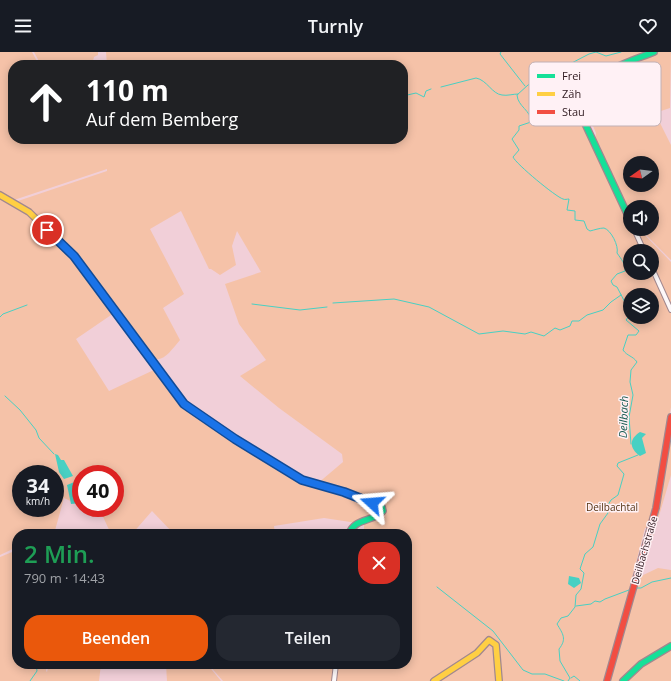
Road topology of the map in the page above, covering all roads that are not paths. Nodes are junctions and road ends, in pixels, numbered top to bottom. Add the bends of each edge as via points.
1 (654, 52) edge
2 (630, 62) edge
3 (586, 126) edge
4 (0, 195) edge
5 (623, 205) edge
6 (657, 280) edge
7 (671, 310) edge
8 (671, 417) edge
9 (351, 529) edge
10 (671, 646) edge
11 (335, 669) edge
12 (334, 681) edge
13 (434, 681) edge
14 (499, 681) edge
15 (607, 681) edge
16 (623, 681) edge

1 - 2 street
3 - 5 street
4 - 9 street via 29,212 74,256 184,404 302,480 344,492 382,507 380,516 355,524
6 - 7 street
8 - 15 street, Deilbachstraße via 656,508
10 - 16 street via 641,664
11 - 12 street
13 - 14 street via 477,653 489,640 496,645

